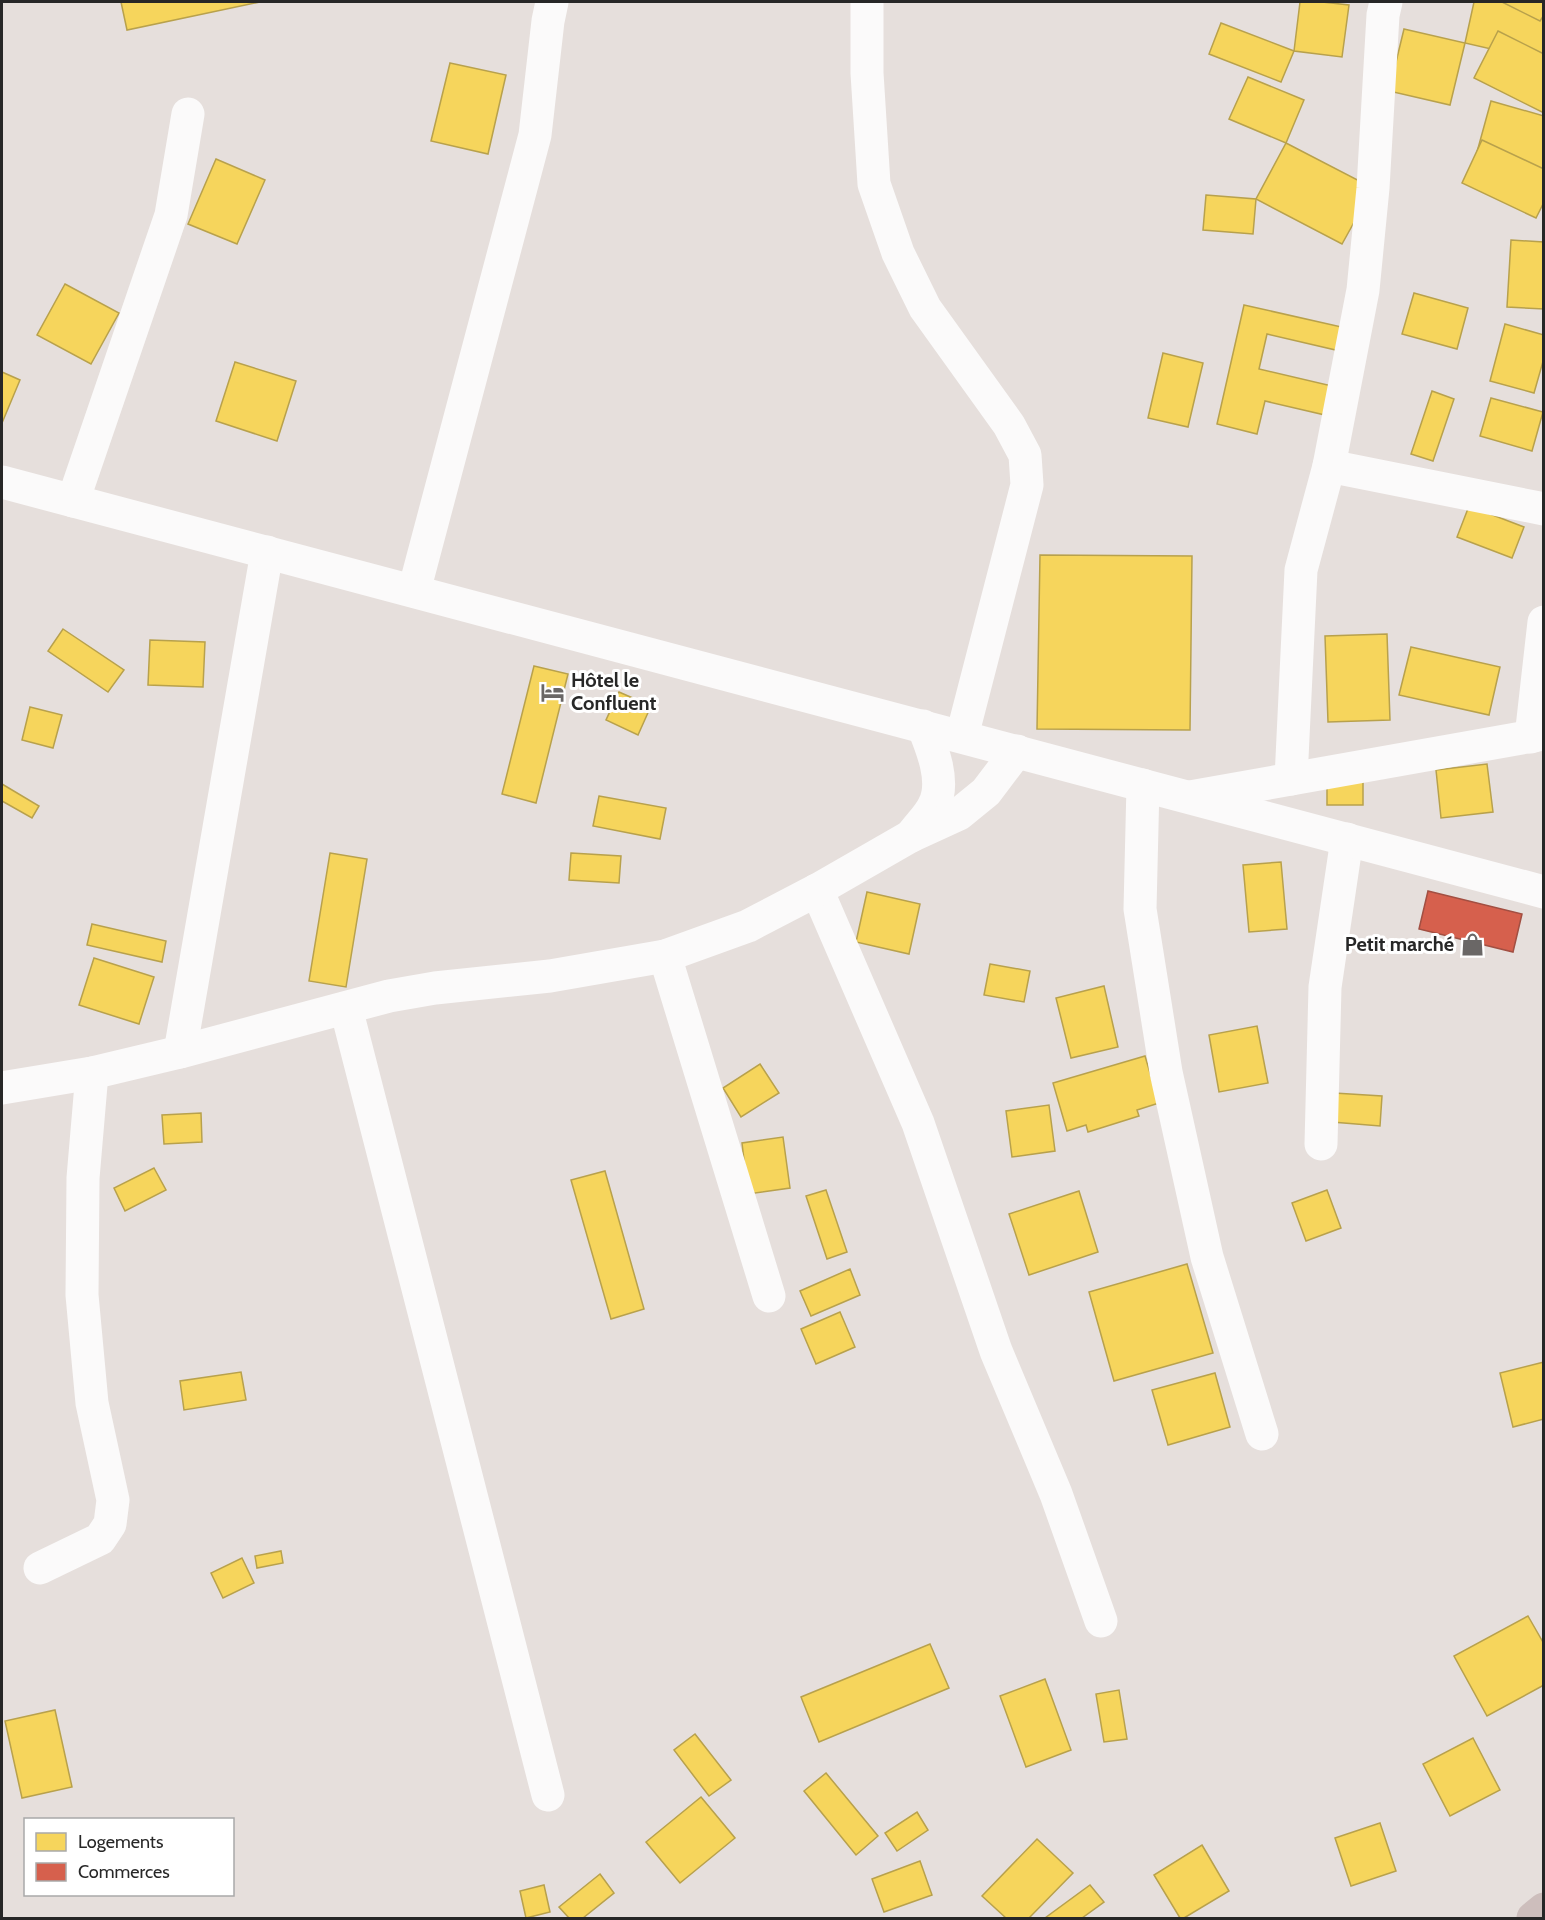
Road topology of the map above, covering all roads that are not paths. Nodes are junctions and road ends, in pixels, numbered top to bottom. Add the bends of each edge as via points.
1 (552, 2) edge
2 (867, 2) edge
3 (1386, 2) edge
4 (188, 114) dead end
5 (1329, 466) junction
6 (2, 482) edge
7 (73, 501) junction
8 (1544, 509) edge
9 (267, 552) junction
10 (414, 591) junction
11 (1544, 622) edge
12 (923, 726) junction
13 (1537, 735) edge
14 (962, 736) junction
15 (1017, 751) junction
16 (1291, 779) junction
17 (1143, 785) junction
18 (1190, 797) junction
19 (911, 836) junction
20 (1347, 839) junction
21 (818, 890) junction
22 (1544, 892) edge
23 (665, 956) junction
24 (346, 1008) junction
25 (180, 1052) junction
26 (92, 1072) junction
27 (2, 1088) edge
28 (1321, 1144) dead end
29 (769, 1296) dead end
30 (1262, 1434) dead end
31 (40, 1568) dead end
32 (1101, 1622) dead end
33 (548, 1795) dead end
34 (1544, 1909) edge
35 (1533, 1918) edge

1 - 10 street via 535,135
2 - 14 street via 874,184 898,253 925,308 1025,455 1027,485
3 - 5 street via 1363,290
4 - 7 street via 171,215
5 - 8 street
5 - 16 street via 1301,570
6 - 7 street
7 - 9 street
9 - 10 street
9 - 25 street
10 - 12 street
11 - 13 street
12 - 14 street
12 - 19 street via 935,757 938,783 935,804
13 - 16 street
14 - 15 street
15 - 17 street
15 - 19 street via 986,792 959,814
16 - 18 street
17 - 18 street
17 - 30 street via 1140,909 1166,1072 1207,1257
18 - 20 street
19 - 21 street
20 - 22 street
20 - 28 street via 1325,987
21 - 23 street via 748,926
21 - 32 street via 918,1123 996,1352 1056,1494
23 - 24 street via 550,976 435,988
23 - 29 street
24 - 25 street
24 - 33 street
25 - 26 street
26 - 27 street
26 - 31 street via 83,1178 82,1295 92,1403 113,1500 110,1524 100,1539
34 - 35 highway

